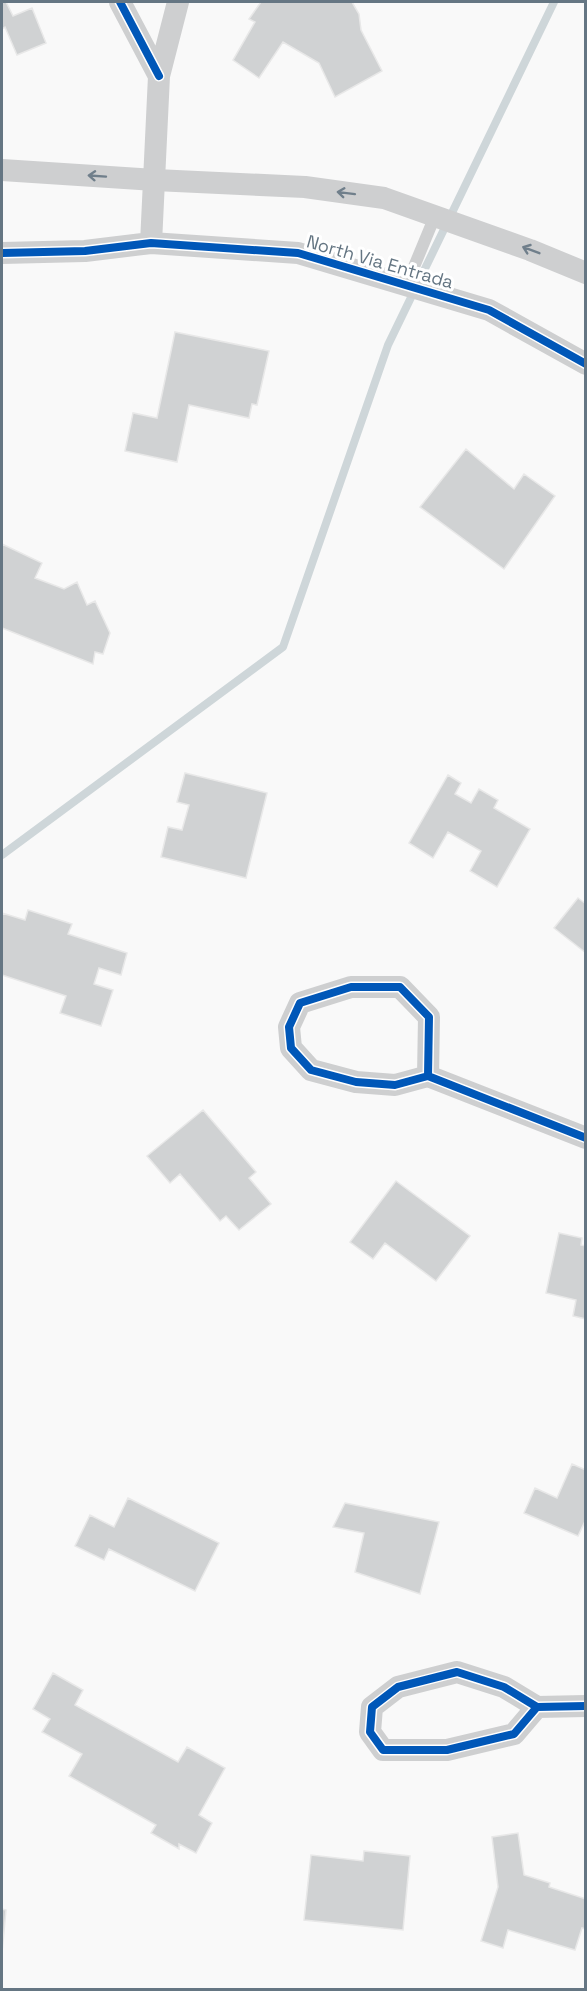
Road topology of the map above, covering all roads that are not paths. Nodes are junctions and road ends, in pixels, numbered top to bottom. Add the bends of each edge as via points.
1 (120, 2) edge
2 (178, 2) edge
3 (159, 76) junction
4 (2, 170) edge
5 (155, 180) junction
6 (435, 216) junction
7 (151, 243) junction
8 (2, 253) edge
9 (585, 273) edge
10 (406, 285) junction
11 (585, 364) edge
12 (428, 1076) junction
13 (585, 1138) edge
14 (585, 1706) edge
15 (537, 1707) junction

1 - 3 street
2 - 3 street
3 - 5 street
5 -> 4 street
6 -> 5 street via 384,198 305,187
5 - 7 street
9 -> 6 street
6 - 10 lane
7 - 8 street, North Via Entrada via 85,251
7 - 10 street, North Via Entrada via 298,253
10 - 11 street, North Via Entrada via 489,310
12 - 12 street via 429,1017 400,987 351,987 300,1003 290,1027 291,1048 311,1070 356,1082 395,1085
12 - 13 street
14 - 15 street
15 - 15 street via 504,1687 457,1672 398,1687 372,1707 370,1732 383,1750 447,1750 514,1734

